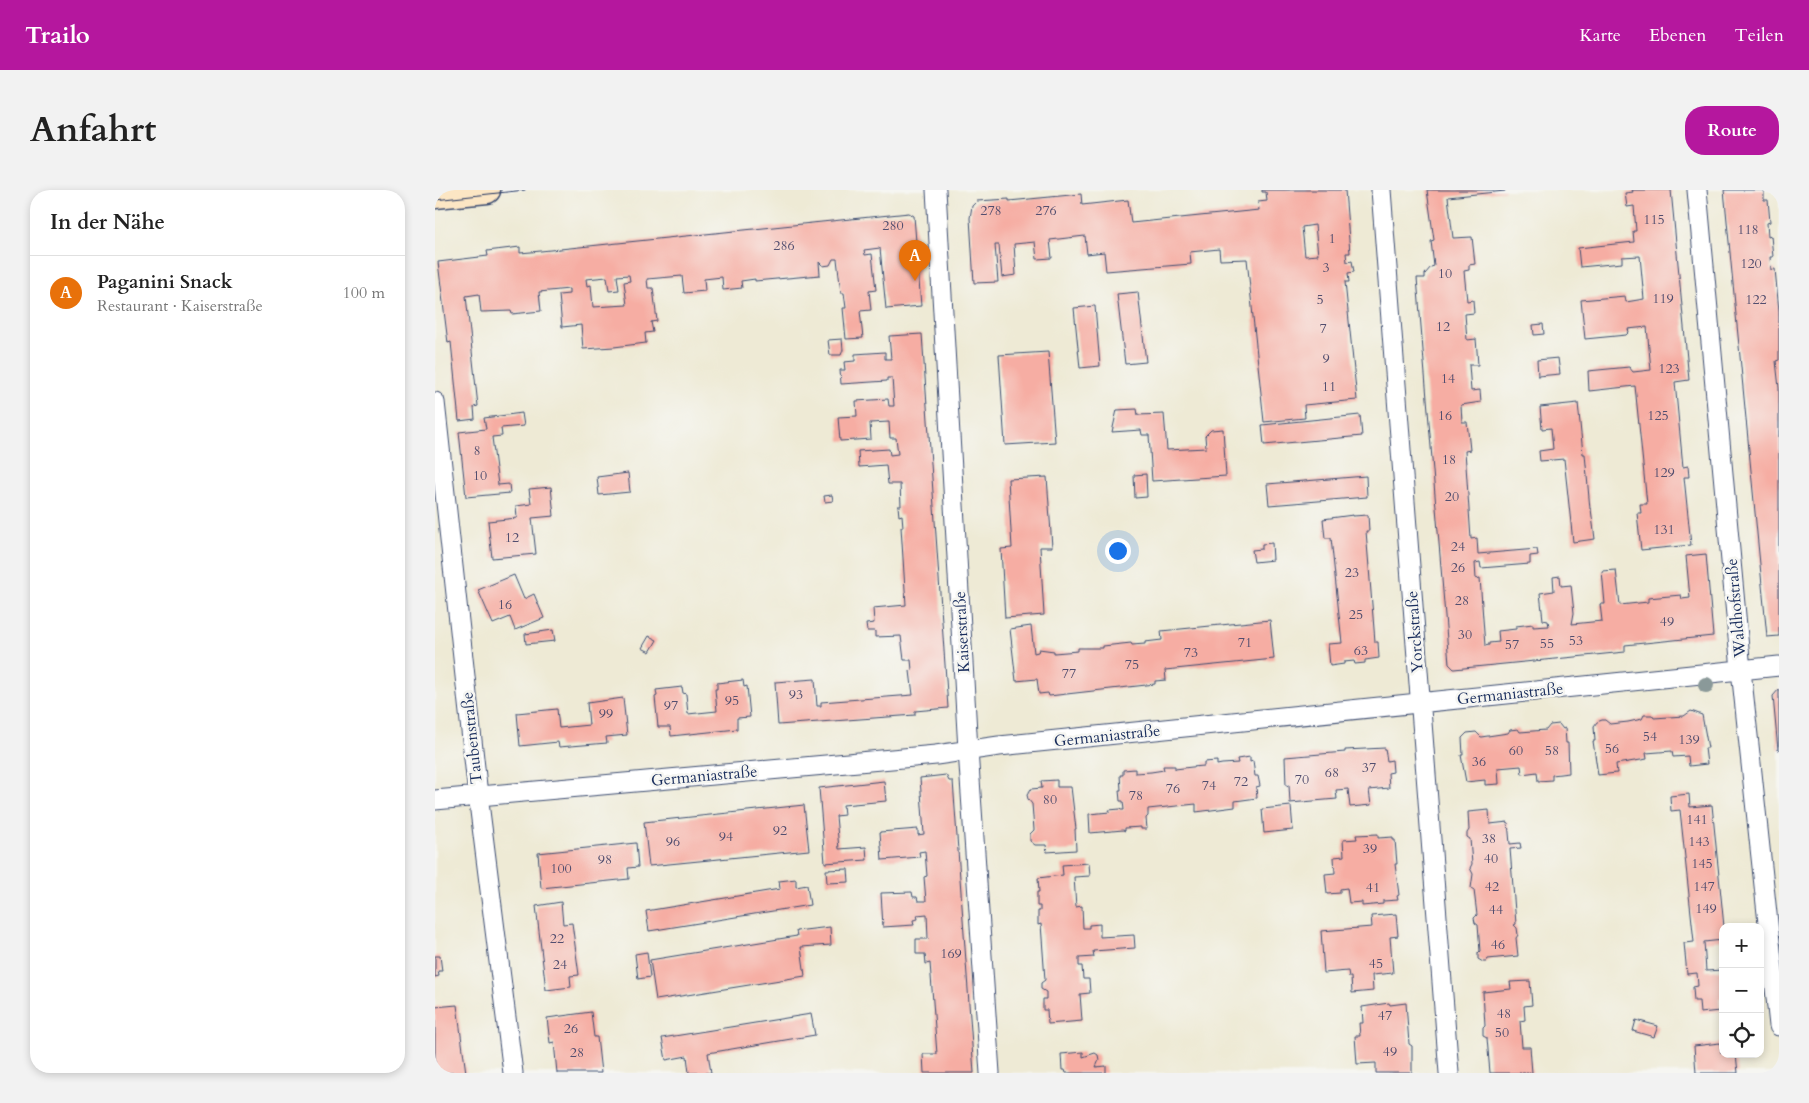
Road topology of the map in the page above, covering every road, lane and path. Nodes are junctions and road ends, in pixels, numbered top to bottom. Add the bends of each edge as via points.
1 (487, 190) edge
2 (936, 190) edge
3 (1381, 190) edge
4 (1697, 190) edge
5 (435, 195) edge
6 (435, 402) edge
7 (1779, 666) edge
8 (1741, 670) junction
9 (1420, 702) junction
10 (967, 750) junction
11 (477, 795) junction
12 (435, 800) edge
13 (1779, 1026) edge
14 (513, 1073) edge
15 (991, 1073) edge
16 (1449, 1073) edge

1 - 5 main road
2 - 10 street, Kaiserstraße
3 - 9 street, Yorckstraße
4 - 8 street, Waldhofstraße
6 - 11 street, Taubenstraße
7 - 8 street, Germaniastraße
8 - 9 street, Germaniastraße
8 - 13 street, Waldhofstraße
9 - 10 street, Germaniastraße
9 - 16 street, Yorckstraße
10 - 11 street, Germaniastraße
10 - 15 street, Kaiserstraße
11 - 12 street, Germaniastraße
11 - 14 street, Taubenstraße

